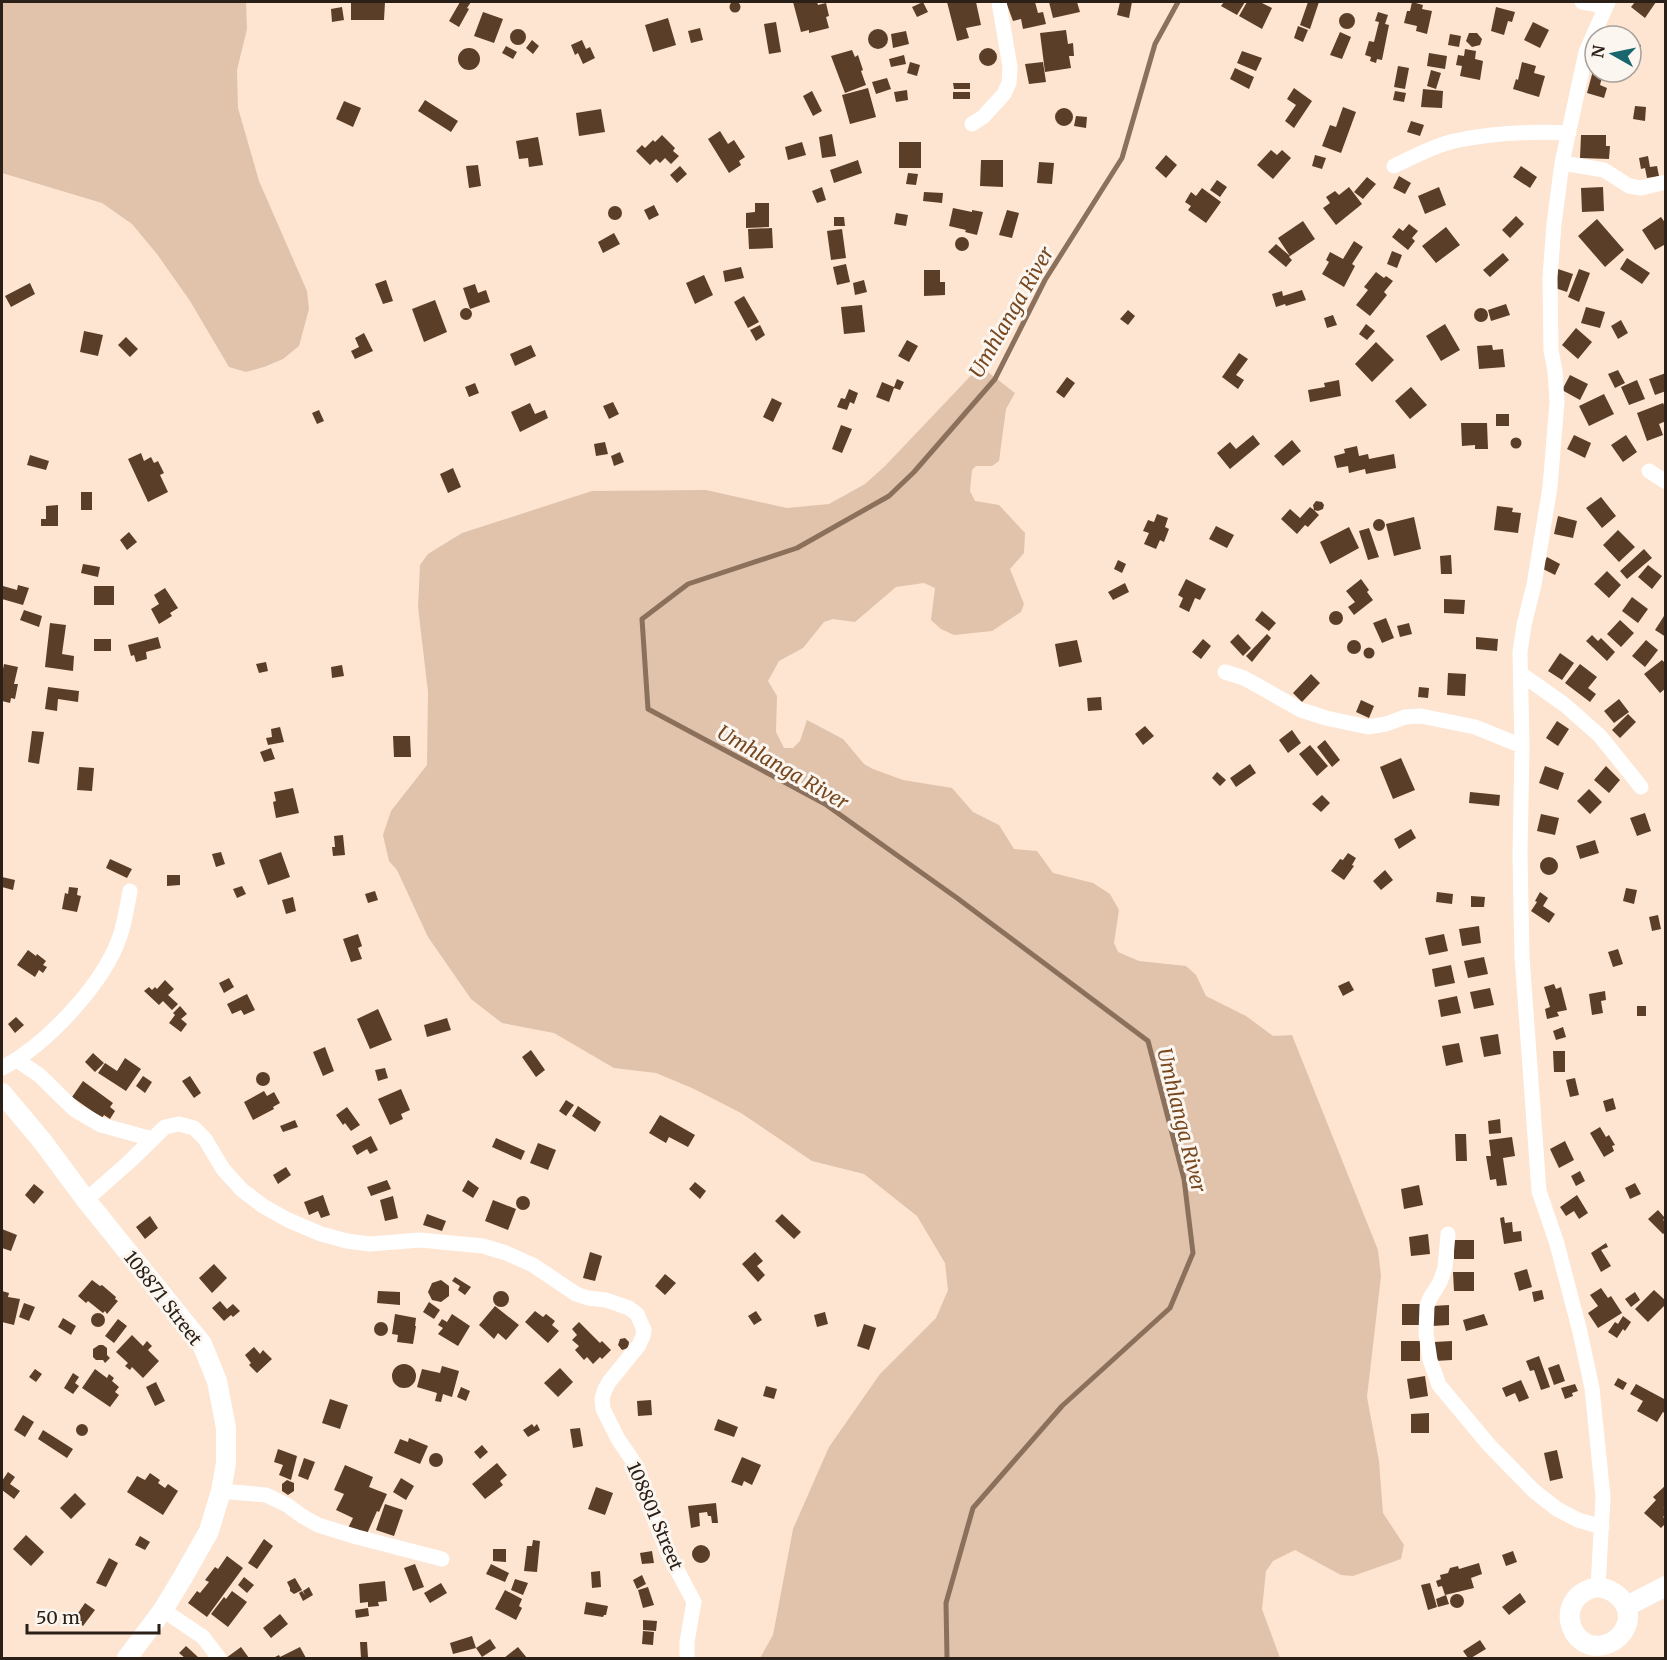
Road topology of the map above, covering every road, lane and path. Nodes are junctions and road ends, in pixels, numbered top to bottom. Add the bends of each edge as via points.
1 (999, 2) edge
2 (1582, 2) edge
3 (1607, 4) edge
4 (972, 124) dead end
5 (1569, 133) junction
6 (1562, 163) junction
7 (1394, 166) dead end
8 (1665, 182) edge
9 (1649, 471) dead end
10 (1665, 482) edge
11 (1225, 672) dead end
12 (1521, 674) junction
13 (1522, 746) junction
14 (1641, 787) dead end
15 (130, 891) dead end
16 (17, 1059) junction
17 (2, 1068) edge
18 (2, 1094) edge
19 (152, 1139) junction
20 (86, 1200) junction
21 (1448, 1233) dead end
22 (221, 1491) junction
23 (1602, 1527) junction
24 (442, 1559) dead end
25 (1665, 1586) edge
26 (1598, 1587) junction
27 (1627, 1606) junction
28 (163, 1610) junction
29 (1600, 1652) edge
30 (127, 1659) edge
31 (219, 1659) edge
32 (687, 1659) edge

1 - 4 street via 1009,83 1004,94
2 - 3 street
3 - 5 street via 1586,52
5 - 6 street
5 - 7 street via 1536,131 1453,142
6 - 8 street via 1604,170 1629,186 1641,188
6 - 12 street via 1550,278 1551,350 1557,402 1551,476 1520,652
9 - 10 street
11 - 13 street via 1244,678 1301,710 1326,718 1368,727 1421,716 1475,727
12 - 13 street
12 - 14 street via 1600,736
13 - 23 street via 1522,957 1539,1191 1557,1244 1592,1388 1603,1497
15 - 16 street via 120,937 106,965 80,1002
16 - 17 street
16 - 19 street via 75,1110 101,1125
18 - 20 street, 108871 Street
19 - 20 street, 108801 Street
19 - 32 street, 108801 Street via 173,1124 194,1128 242,1190 288,1220 321,1234 370,1244 420,1240 483,1246 533,1266 576,1294 620,1304 637,1314 643,1336 605,1389 603,1409 637,1467 667,1551 694,1602
20 - 22 street, 108871 Street via 202,1344 217,1381 226,1428
21 - 23 street via 1445,1268 1427,1306 1430,1360 1439,1385 1534,1491 1557,1509
22 - 24 street via 266,1495 318,1525
22 - 28 street, 108871 Street via 209,1531
23 - 26 street
25 - 27 street
26 - 27 street via 1614,1591
26 - 29 street via 1589,1588 1576,1598 1569,1613 1577,1636
27 - 29 street via 1626,1628
28 - 30 street, 108871 Street
28 - 31 street via 203,1637

